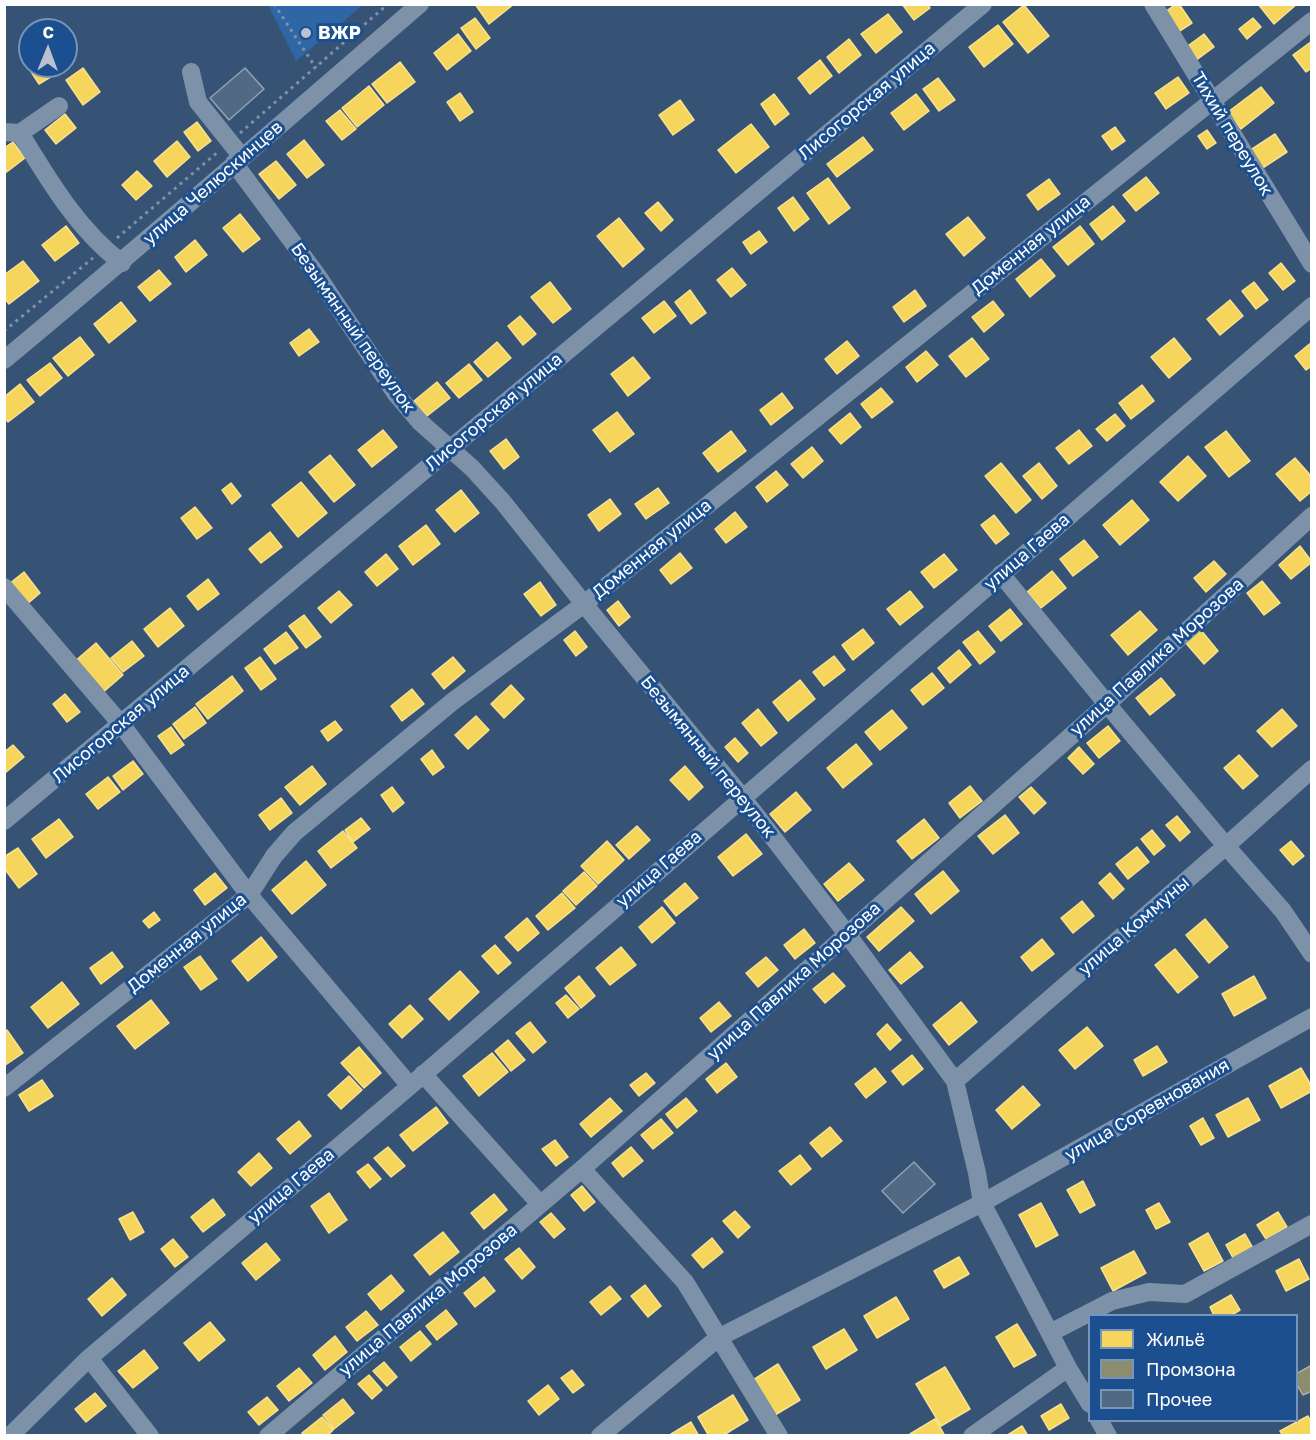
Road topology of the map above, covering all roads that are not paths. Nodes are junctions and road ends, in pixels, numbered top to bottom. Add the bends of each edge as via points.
1 (420, 4) edge
2 (983, 4) edge
3 (1153, 4) edge
4 (1311, 21) edge
5 (191, 72) dead end
6 (1210, 100) junction
7 (59, 106) dead end
8 (12, 133) edge
9 (238, 160) junction
10 (122, 263) junction
11 (1311, 264) edge
12 (1311, 306) edge
13 (4, 360) edge
14 (450, 449) junction
15 (1311, 516) edge
16 (1001, 574) junction
17 (4, 587) edge
18 (584, 604) junction
19 (1107, 704) junction
20 (121, 724) junction
21 (1311, 769) edge
22 (742, 797) junction
23 (4, 821) edge
24 (1226, 846) junction
25 (249, 895) junction
26 (847, 934) junction
27 (1311, 954) edge
28 (1311, 1017) edge
29 (416, 1080) junction
30 (955, 1081) junction
31 (4, 1088) edge
32 (582, 1169) junction
33 (982, 1203) junction
34 (540, 1204) junction
35 (1311, 1224) edge
36 (1050, 1333) junction
37 (718, 1338) junction
38 (89, 1358) junction
39 (1068, 1368) junction
40 (1088, 1402) edge
41 (1100, 1422) edge
42 (600, 1435) edge
43 (10, 1436) edge
44 (150, 1436) edge
45 (268, 1436) edge
46 (779, 1436) edge
47 (972, 1436) edge
48 (1108, 1436) edge

1 - 9 street, улица Челюскинцев
2 - 14 street, Лисогорская улица
3 - 6 street, Тихий переулок
4 - 6 street, Доменная улица
5 - 9 street, Безымянный переулок via 198,102 230,141
6 - 11 street, Тихий переулок
6 - 18 street, Доменная улица
7 - 8 street
8 - 10 street via 75,217
9 - 10 street, улица Челюскинцев
9 - 14 street, Безымянный переулок via 396,394
10 - 13 street, улица Челюскинцев
12 - 16 street, улица Гаева
14 - 18 street, Безымянный переулок via 503,502
14 - 20 street, Лисогорская улица
15 - 19 street, улица Павлика Морозова
16 - 19 street
16 - 22 street, улица Гаева
17 - 20 street
18 - 22 street, Безымянный переулок
18 - 25 street, Доменная улица via 452,702 294,832 273,856
19 - 24 street
19 - 26 street, улица Павлика Морозова
20 - 23 street, Лисогорская улица
20 - 25 street
21 - 24 street, улица Коммуны
22 - 26 street, Безымянный переулок
22 - 29 street, улица Гаева
24 - 27 street via 1283,911
24 - 30 street, улица Коммуны
25 - 29 street
25 - 31 street, Доменная улица
26 - 30 street, Безымянный переулок
26 - 32 street, улица Павлика Морозова
28 - 33 street, улица Соревнования
29 - 34 street
29 - 38 street, улица Гаева
30 - 33 street, Безымянный переулок
32 - 34 street, улица Павлика Морозова
32 - 37 street via 685,1282
33 - 36 street, Безымянный переулок
33 - 37 street, улица Соревнования
34 - 45 street, улица Павлика Морозова
35 - 36 street via 1185,1294 1149,1292 1112,1301
36 - 39 street, Безымянный переулок
37 - 42 street, улица Соревнования
37 - 46 street
38 - 43 street, улица Гаева
38 - 44 street
39 - 40 street, Безымянный переулок
39 - 47 street
41 - 48 street

